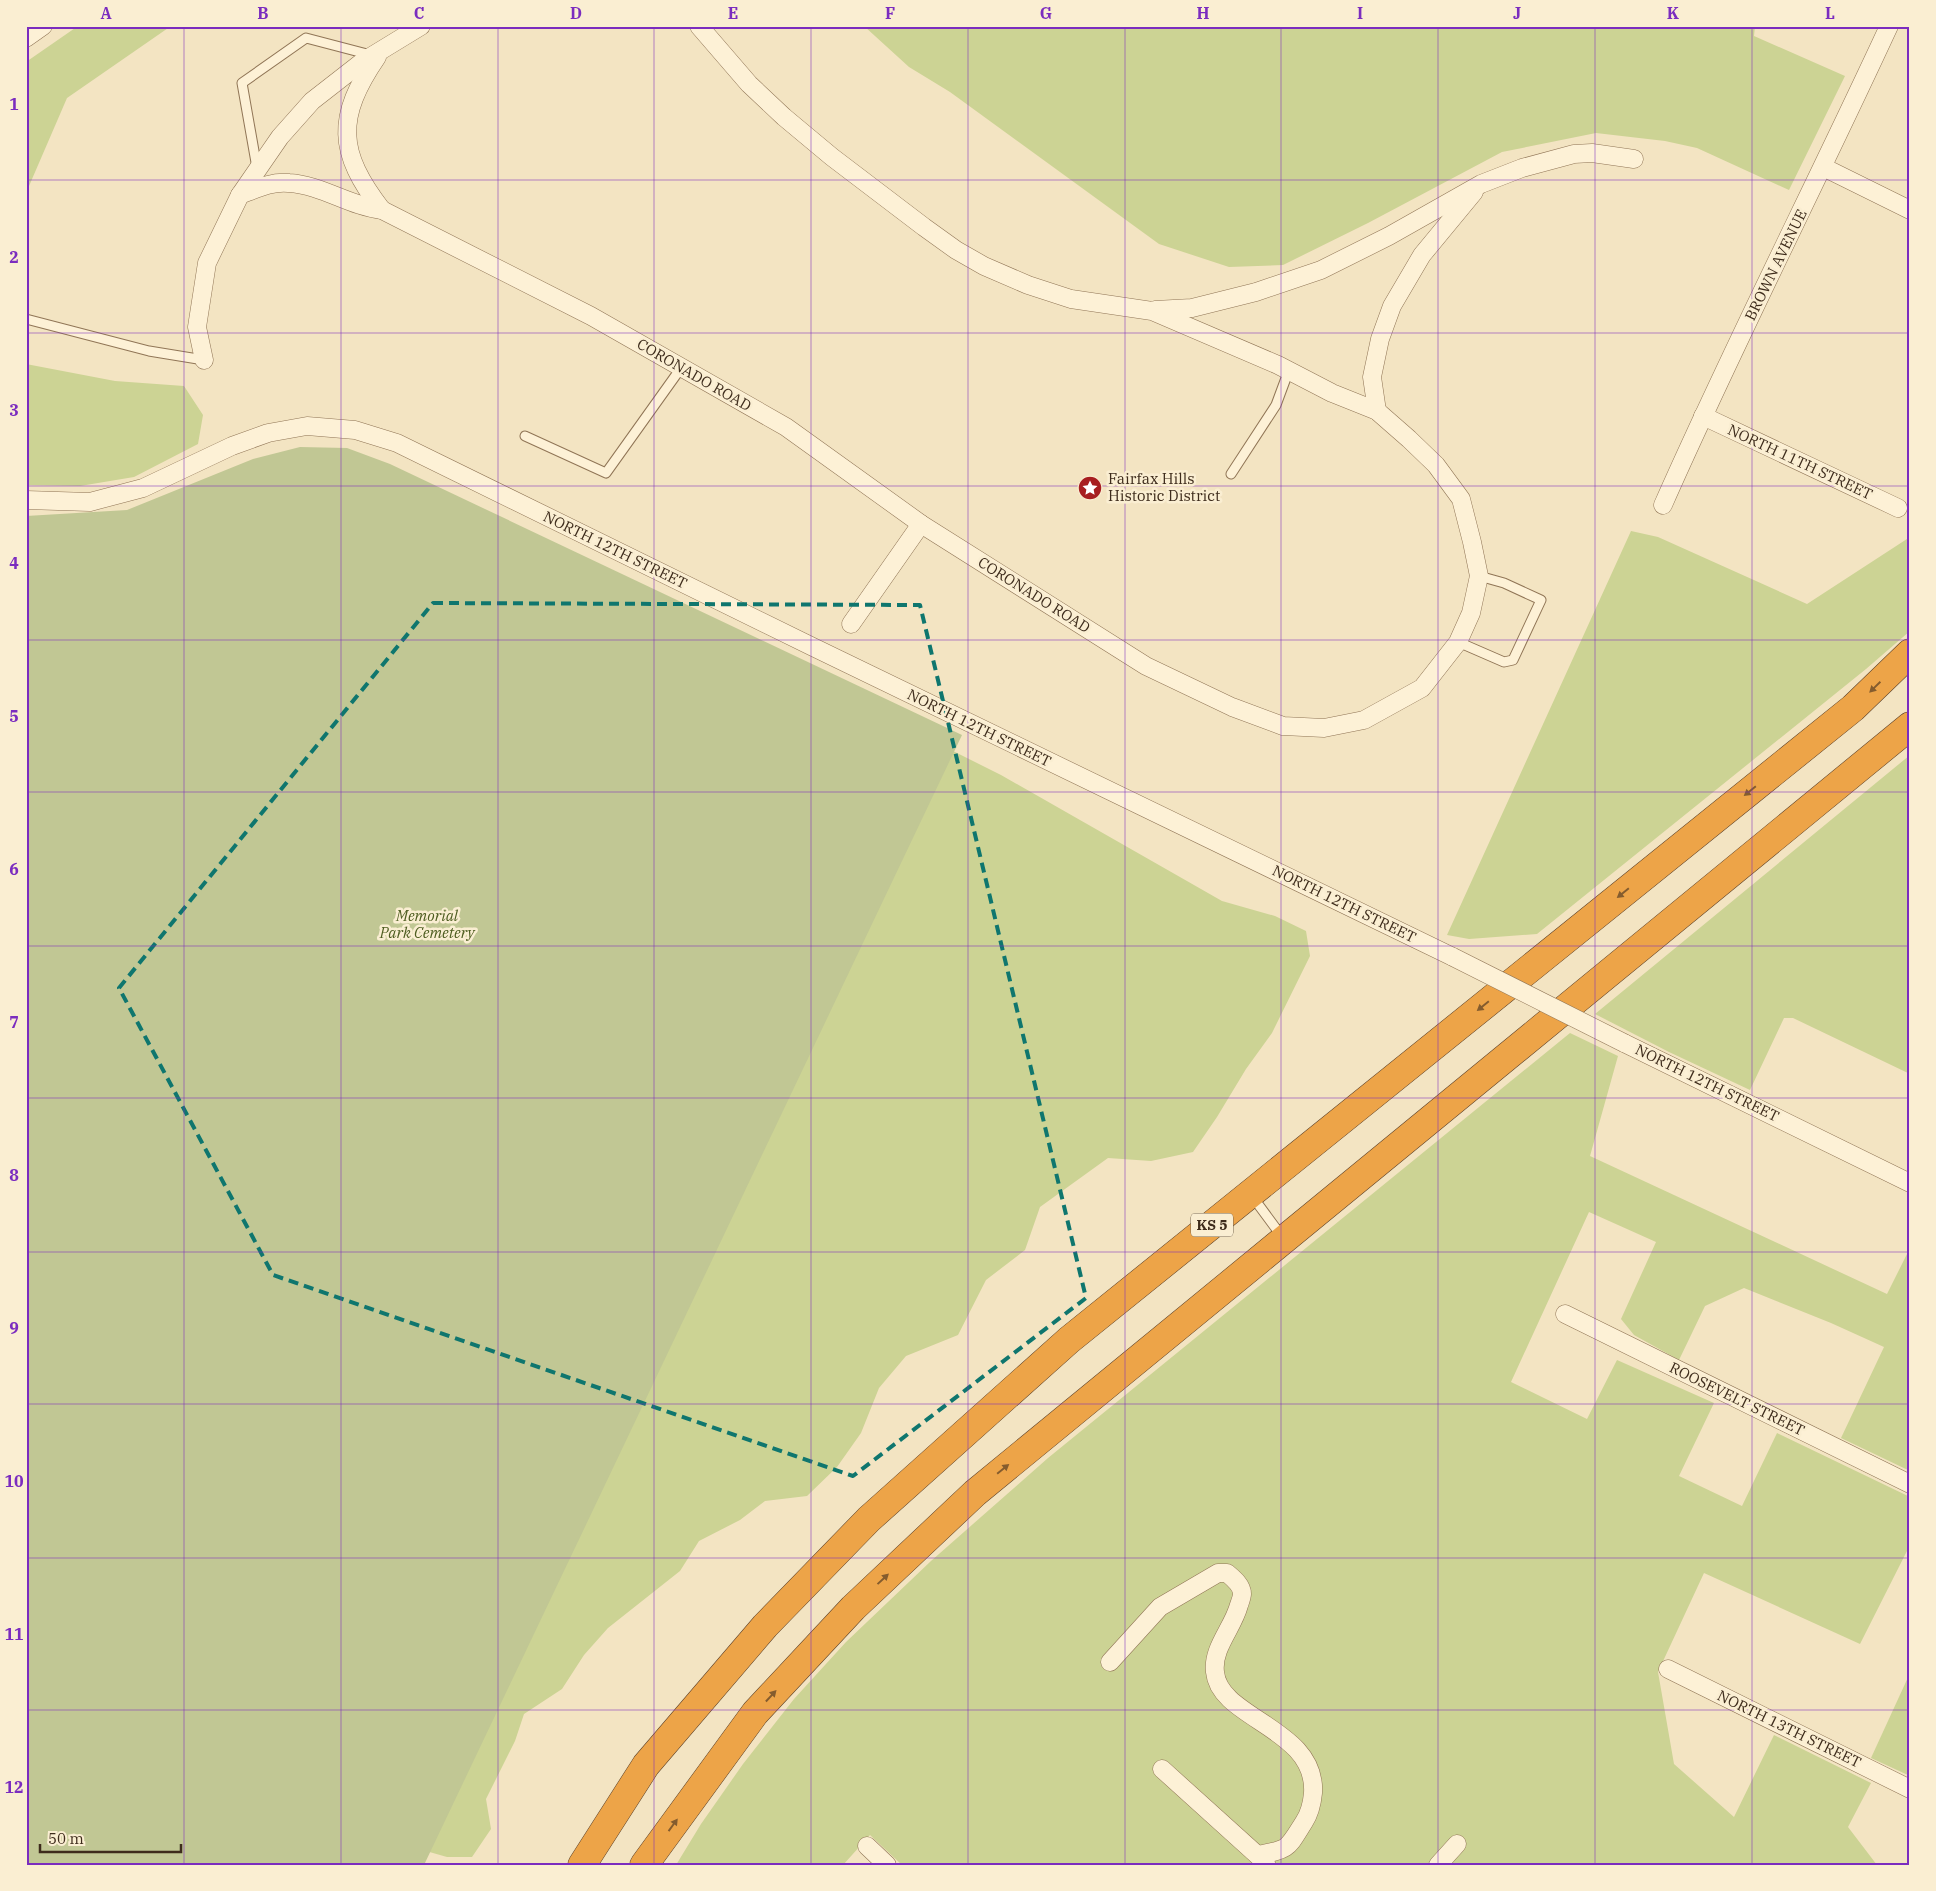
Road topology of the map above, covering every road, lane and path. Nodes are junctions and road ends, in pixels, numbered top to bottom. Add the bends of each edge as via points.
1 (43, 26) edge
2 (421, 26) edge
3 (699, 26) edge
4 (1889, 26) edge
5 (26, 38) edge
6 (377, 53) junction
7 (1634, 159) dead end
8 (1823, 168) junction
9 (257, 169) junction
10 (1481, 184) junction
11 (240, 194) junction
12 (382, 210) junction
13 (1910, 210) edge
14 (1152, 311) junction
15 (26, 319) edge
16 (204, 360) joint
17 (681, 368) junction
18 (1289, 370) junction
19 (1377, 412) junction
20 (1703, 416) junction
21 (525, 436) dead end
22 (1231, 474) dead end
23 (26, 500) edge
24 (1663, 505) dead end
25 (1898, 508) dead end
26 (921, 524) junction
27 (1479, 576) junction
28 (851, 624) dead end
29 (1458, 642) junction
30 (1910, 653) edge
31 (1910, 726) edge
32 (1910, 1183) edge
33 (1250, 1194) junction
34 (1284, 1239) junction
35 (1565, 1314) dead end
36 (1910, 1484) edge
37 (1110, 1662) dead end
38 (1668, 1669) dead end
39 (1162, 1769) dead end
40 (1910, 1789) edge
41 (1457, 1844) dead end
42 (866, 1846) dead end
43 (1263, 1860) edge
44 (582, 1865) edge
45 (644, 1865) edge
46 (887, 1865) edge
47 (1438, 1865) edge

1 - 5 street
2 - 6 street
3 - 14 street via 749,84 784,117 956,250 1028,285 1063,296
4 - 8 street, BROWN AVENUE
6 - 9 street via 312,101
6 - 9 lane via 306,38 242,83
6 - 12 street, CORONADO ROAD via 356,92 347,123 350,154 358,176
7 - 10 street via 1574,154 1522,168
8 - 13 street
8 - 20 street, BROWN AVENUE
9 - 11 street
10 - 14 street via 1321,270 1201,306
10 - 19 street via 1422,255 1392,306 1380,339 1372,377
11 - 12 street, CORONADO ROAD via 288,182 328,193 364,208
11 - 16 street via 207,263 197,327
12 - 17 street, CORONADO ROAD via 591,316
14 - 18 street, CORONADO ROAD
15 - 16 lane via 149,351
17 - 21 lane via 606,473
17 - 26 street, CORONADO ROAD via 786,428
18 - 19 street, CORONADO ROAD
18 - 22 lane via 1276,405
19 - 27 street, CORONADO ROAD via 1436,465 1461,499
20 - 24 street, BROWN AVENUE
20 - 25 street, NORTH 11TH STREET
23 - 32 street, NORTH 12TH STREET, bridge via 90,502 143,488 232,446 268,433 307,426 355,430 389,440
26 - 28 street
26 - 29 street, CORONADO ROAD via 1146,666 1232,707 1283,726 1324,728 1364,720 1422,688
27 - 29 street, CORONADO ROAD via 1471,613
27 - 29 lane via 1541,600 1513,660 1504,662
30 -> 33 highway, KS 5 via 1853,708
31 - 34 highway
33 - 34 lane
33 - 44 highway, KS 5 via 1069,1340 868,1519 765,1626 646,1765
45 -> 34 highway via 755,1713 853,1608 975,1493
35 - 36 street, ROOSEVELT STREET
37 - 43 street via 1160,1607 1218,1573 1227,1573 1236,1581 1242,1594 1215,1658 1214,1673 1218,1685 1236,1704 1297,1750 1310,1771 1313,1785 1312,1805 1289,1845
38 - 40 street, NORTH 13TH STREET
39 - 43 street
41 - 47 street
42 - 46 street

